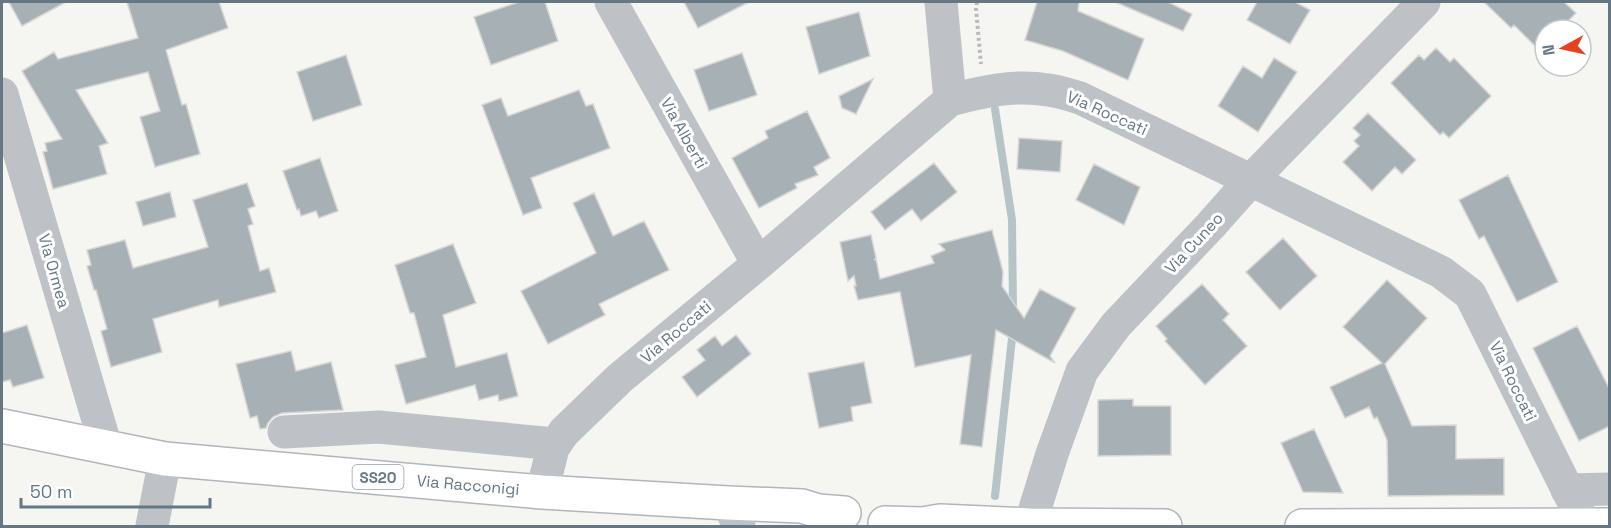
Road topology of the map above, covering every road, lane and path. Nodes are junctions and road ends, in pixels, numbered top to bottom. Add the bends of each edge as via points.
1 (611, 2) edge
2 (941, 2) edge
3 (977, 2) edge
4 (1416, 4) edge
5 (984, 91) junction
6 (2, 94) edge
7 (950, 100) junction
8 (1251, 180) junction
9 (758, 264) junction
10 (2, 426) edge
11 (284, 432) dead end
12 (555, 444) junction
13 (106, 447) junction
14 (165, 459) junction
15 (1610, 489) edge
16 (1567, 490) junction
17 (542, 492) junction
18 (742, 511) edge
19 (836, 520) edge
20 (886, 525) edge
21 (981, 525) edge
22 (1030, 525) edge
23 (1597, 525) edge
24 (153, 526) edge
25 (801, 526) edge
26 (1165, 526) edge
27 (1302, 526) edge
28 (1455, 526) edge

1 - 9 street, Via Alberti
2 - 7 street
3 - 5 path
4 - 8 street, Via Cuneo
5 - 7 street, Via Roccati
5 - 8 street, Via Roccati via 1047,89 1080,98
6 - 13 street, Via Ormea
7 - 9 street, Via Roccati
8 - 16 street, Via Roccati via 1441,272 1470,294
8 - 22 street, Via Cuneo via 1116,325 1082,371
9 - 12 street, Via Roccati via 620,378
10 - 13 main road, Via Racconigi / SS20
11 - 12 street via 379,427
12 - 17 street, Via Roccati
13 - 14 main road, Via Racconigi / SS20
14 - 17 main road, Via Racconigi / SS20
14 - 24 street
15 - 16 street
16 - 23 street, Via Roccati
17 - 18 main road, Via Racconigi / SS20
18 - 19 main road, Via Racconigi / SS20 via 802,506
18 - 25 main road, Via Racconigi / SS20 via 789,518
19 - 20 main road, Via Racconigi via 855,510 866,511
20 - 21 main road via 940,521
21 - 22 main road
22 - 26 main road
23 - 28 main road
27 - 28 main road

